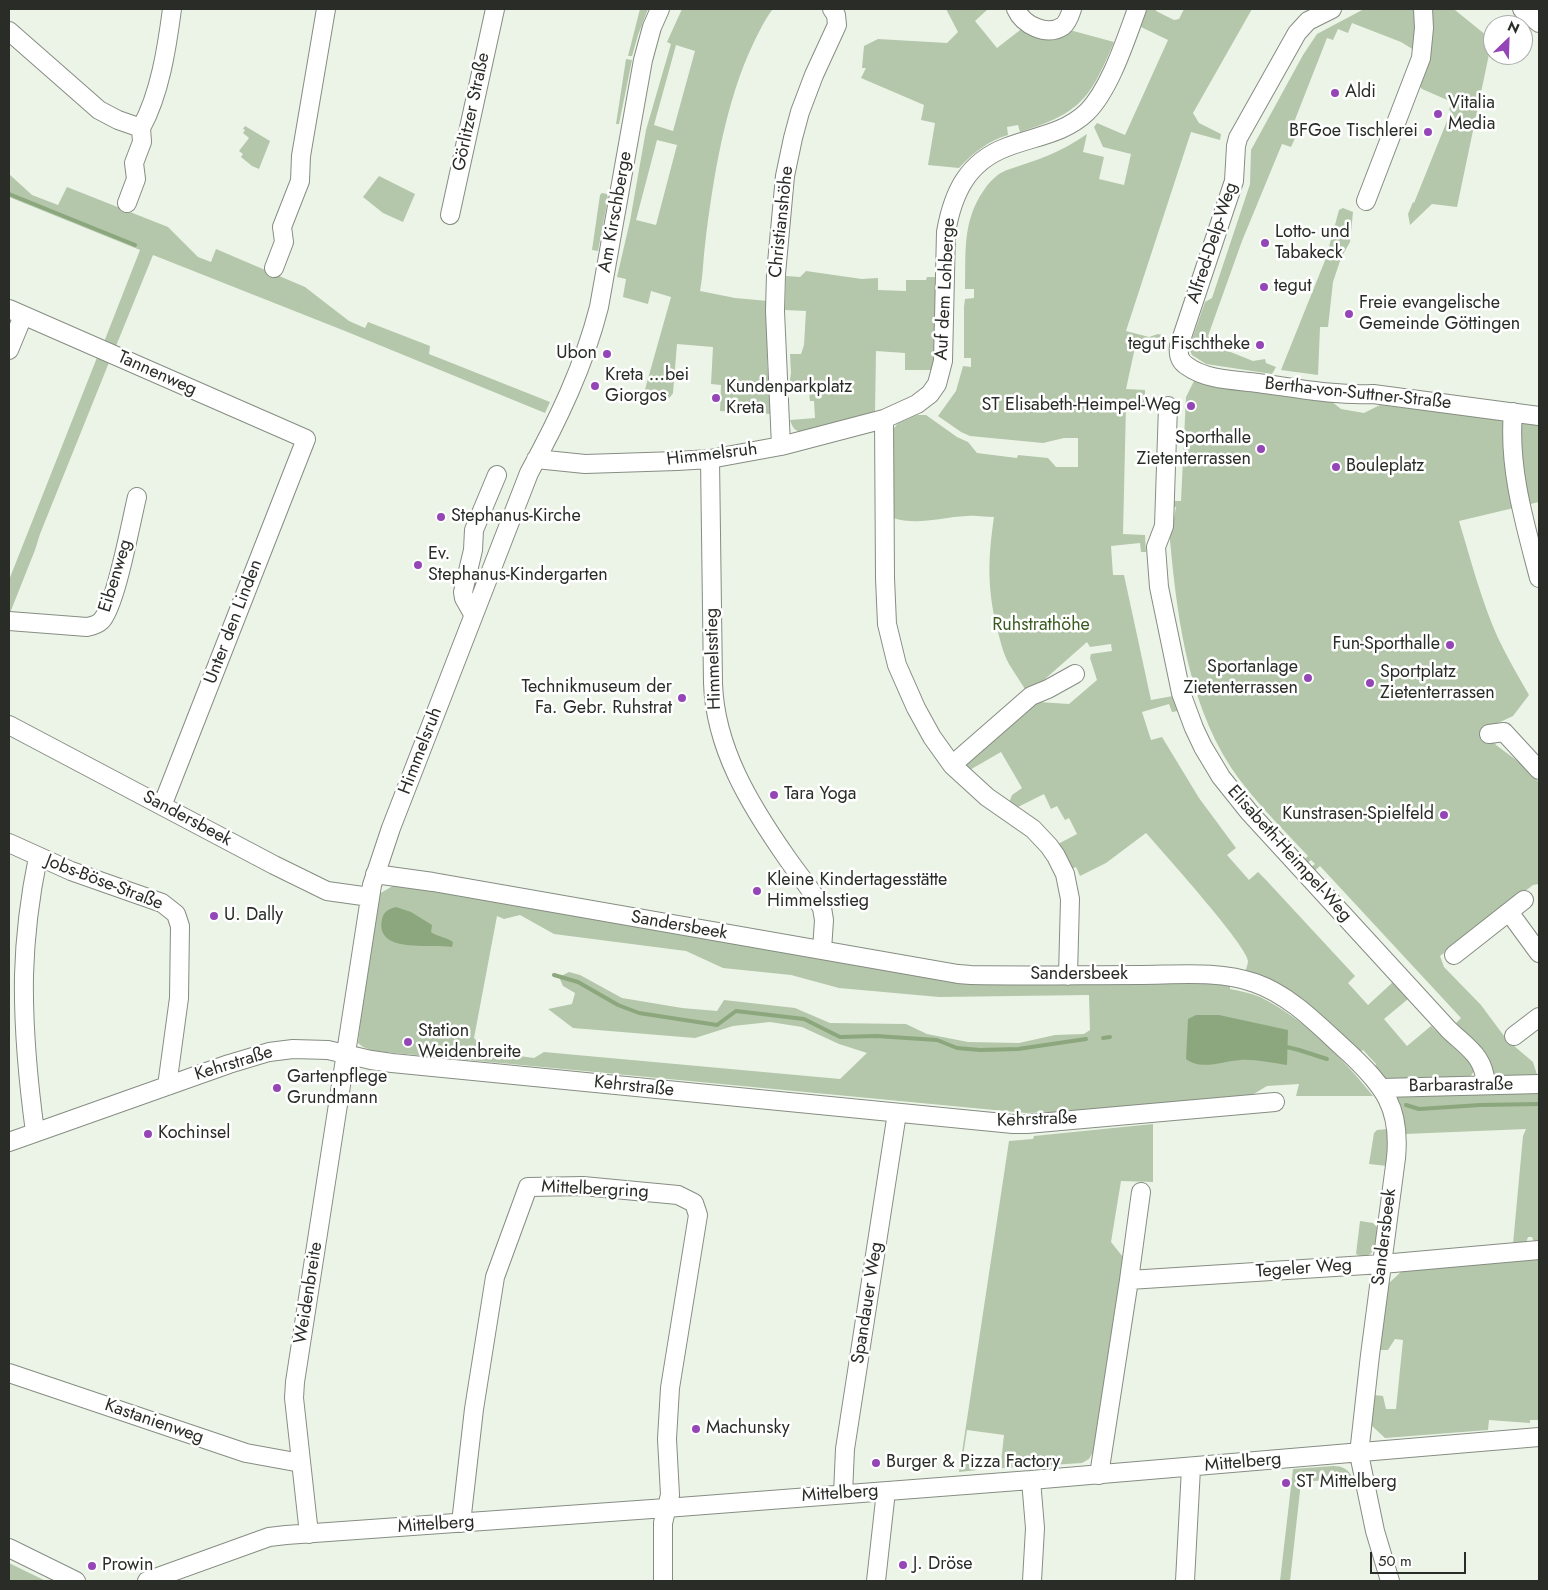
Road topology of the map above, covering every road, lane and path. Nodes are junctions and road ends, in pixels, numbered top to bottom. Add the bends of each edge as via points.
1 (172, 9) edge
2 (326, 9) edge
3 (494, 9) edge
4 (660, 9) edge
5 (832, 9) edge
6 (1016, 9) edge
7 (1072, 9) edge
8 (1137, 9) edge
9 (1332, 9) edge
10 (1423, 9) edge
11 (1522, 9) edge
12 (1539, 23) edge
13 (9, 32) edge
14 (141, 128) junction
15 (1366, 201) dead end
16 (127, 204) dead end
17 (450, 215) dead end
18 (274, 268) dead end
19 (16, 312) edge
20 (9, 350) edge
21 (1181, 360) joint
22 (1168, 406) dead end
23 (1513, 412) junction
24 (559, 413) joint
25 (1539, 416) edge
26 (884, 419) junction
27 (306, 439) joint
28 (781, 446) junction
29 (536, 459) junction
30 (710, 459) junction
31 (497, 476) dead end
32 (137, 497) dead end
33 (1539, 578) edge
34 (473, 614) junction
35 (9, 621) edge
36 (1075, 674) dead end
37 (9, 725) edge
38 (1489, 734) dead end
39 (952, 765) junction
40 (1539, 770) edge
41 (162, 806) junction
42 (9, 842) edge
43 (38, 857) junction
44 (375, 874) junction
45 (370, 897) junction
46 (1524, 900) dead end
47 (1509, 912) junction
48 (822, 950) junction
49 (1539, 954) edge
50 (1454, 955) dead end
51 (1068, 976) junction
52 (1539, 1017) edge
53 (1514, 1036) dead end
54 (345, 1054) junction
55 (1539, 1084) edge
56 (1486, 1085) junction
57 (167, 1086) junction
58 (1382, 1088) junction
59 (1275, 1102) dead end
60 (897, 1113) junction
61 (35, 1132) junction
62 (9, 1142) edge
63 (1142, 1192) dead end
64 (1539, 1250) edge
65 (1382, 1264) junction
66 (1129, 1280) junction
67 (9, 1373) edge
68 (1539, 1437) edge
69 (1359, 1454) junction
70 (301, 1463) junction
71 (1191, 1468) junction
72 (1099, 1474) junction
73 (1031, 1480) junction
74 (886, 1491) junction
75 (843, 1494) junction
76 (666, 1508) junction
77 (461, 1523) junction
78 (308, 1534) junction
79 (9, 1548) edge
80 (76, 1581) edge
81 (147, 1581) edge
82 (663, 1581) edge
83 (876, 1581) edge
84 (1032, 1581) edge
85 (1185, 1581) edge
86 (1390, 1581) edge

1 - 14 street via 161,68
2 - 18 street via 301,156 300,181 282,227 284,242
3 - 17 street, Görlitzer Straße
4 - 24 street, Am Kirschberge via 642,60 595,326
5 - 28 street, Christianshöhe via 837,25 800,112 785,176 775,311
6 - 7 street via 1025,21 1043,30 1054,30 1063,25
8 - 26 street, Auf dem Lohberge via 1102,91 1088,110 1071,124 1046,136 989,155 974,166 959,188 946,232 941,372 930,394 917,404
9 - 21 street, Alfred-Delp-Weg via 1308,21 1297,33 1238,138 1235,178 1179,346
10 - 15 street via 1421,58
11 - 12 street
13 - 14 street via 99,110
14 - 16 street via 142,142 134,163 136,179
19 - 20 street
19 - 27 street, Tannenweg
21 - 23 street, Bertha-von-Suttner-Straße via 1191,369 1209,376
22 - 56 street, Elisabeth-Heimpel-Weg via 1164,526 1156,547 1159,587 1181,694 1203,747 1221,777 1249,812 1480,1060
23 - 25 street, Bertha-von-Suttner-Straße
23 - 33 street via 1511,434 1516,474
24 - 29 street, Himmelsruh
26 - 28 street, Himmelsruh
26 - 39 street via 887,624 897,665 916,708
27 - 41 street, Unter den Linden
28 - 30 street, Himmelsruh
29 - 30 street, Himmelsruh via 595,464
29 - 34 street, Himmelsruh
30 - 48 street, Himmelsstieg via 712,683 716,718 746,793 822,908
31 - 34 street via 474,530 473,550 463,592
32 - 35 street, Eibenweg via 115,586 101,622 87,627
34 - 44 street, Himmelsruh
36 - 39 street via 1031,696
37 - 41 street, Sandersbeek
38 - 40 street via 1504,732
39 - 51 street via 982,794 1033,829 1056,856 1065,874 1070,899
41 - 45 street, Sandersbeek via 327,891
42 - 43 street, Jobs-Böse-Straße
43 - 57 street, Jobs-Böse-Straße via 162,904 176,914 180,926 179,998
43 - 61 street via 24,973 29,1086
44 - 45 street, Himmelsruh
44 - 48 street, Sandersbeek
45 - 54 street, Himmelsruh
46 - 47 street
47 - 49 street
47 - 50 street
48 - 51 street, Sandersbeek via 958,974
51 - 58 street, Sandersbeek via 1208,976 1254,983 1279,995 1311,1019
52 - 53 street
54 - 57 street, Kehrstraße via 328,1050 269,1052
54 - 60 street, Kehrstraße via 397,1063
54 - 70 street, Weidenbreite via 295,1382
55 - 56 street, Barbarastraße
56 - 58 street, Barbarastraße
57 - 61 street, Kehrstraße
58 - 65 street, Sandersbeek via 1393,1110 1397,1128
59 - 60 street, Kehrstraße via 1027,1124
60 - 75 street, Spandauer Weg via 845,1449
61 - 62 street, Kehrstraße
63 - 66 street
64 - 65 street, Tegeler Weg
65 - 66 street, Tegeler Weg
65 - 69 street, Sandersbeek
66 - 72 street
67 - 70 street, Kastanienweg via 246,1453
68 - 69 street, Mittelberg
69 - 71 street, Mittelberg
69 - 86 street, Sandersbeek via 1375,1531
70 - 78 street, Weidenbreite
71 - 72 street, Mittelberg
71 - 85 street
72 - 73 street, Mittelberg
73 - 74 street, Mittelberg
73 - 84 street via 1035,1528
74 - 75 street, Mittelberg
74 - 83 street
75 - 76 street, Mittelberg
76 - 77 street, Mittelberg
76 - 77 street, Mittelbergring via 670,1495 667,1439 670,1388 698,1215 694,1203 678,1195 583,1186 528,1187 495,1277 474,1409
76 - 82 street
77 - 78 street, Mittelberg
78 - 81 street, Mittelberg via 269,1537
79 - 80 street

